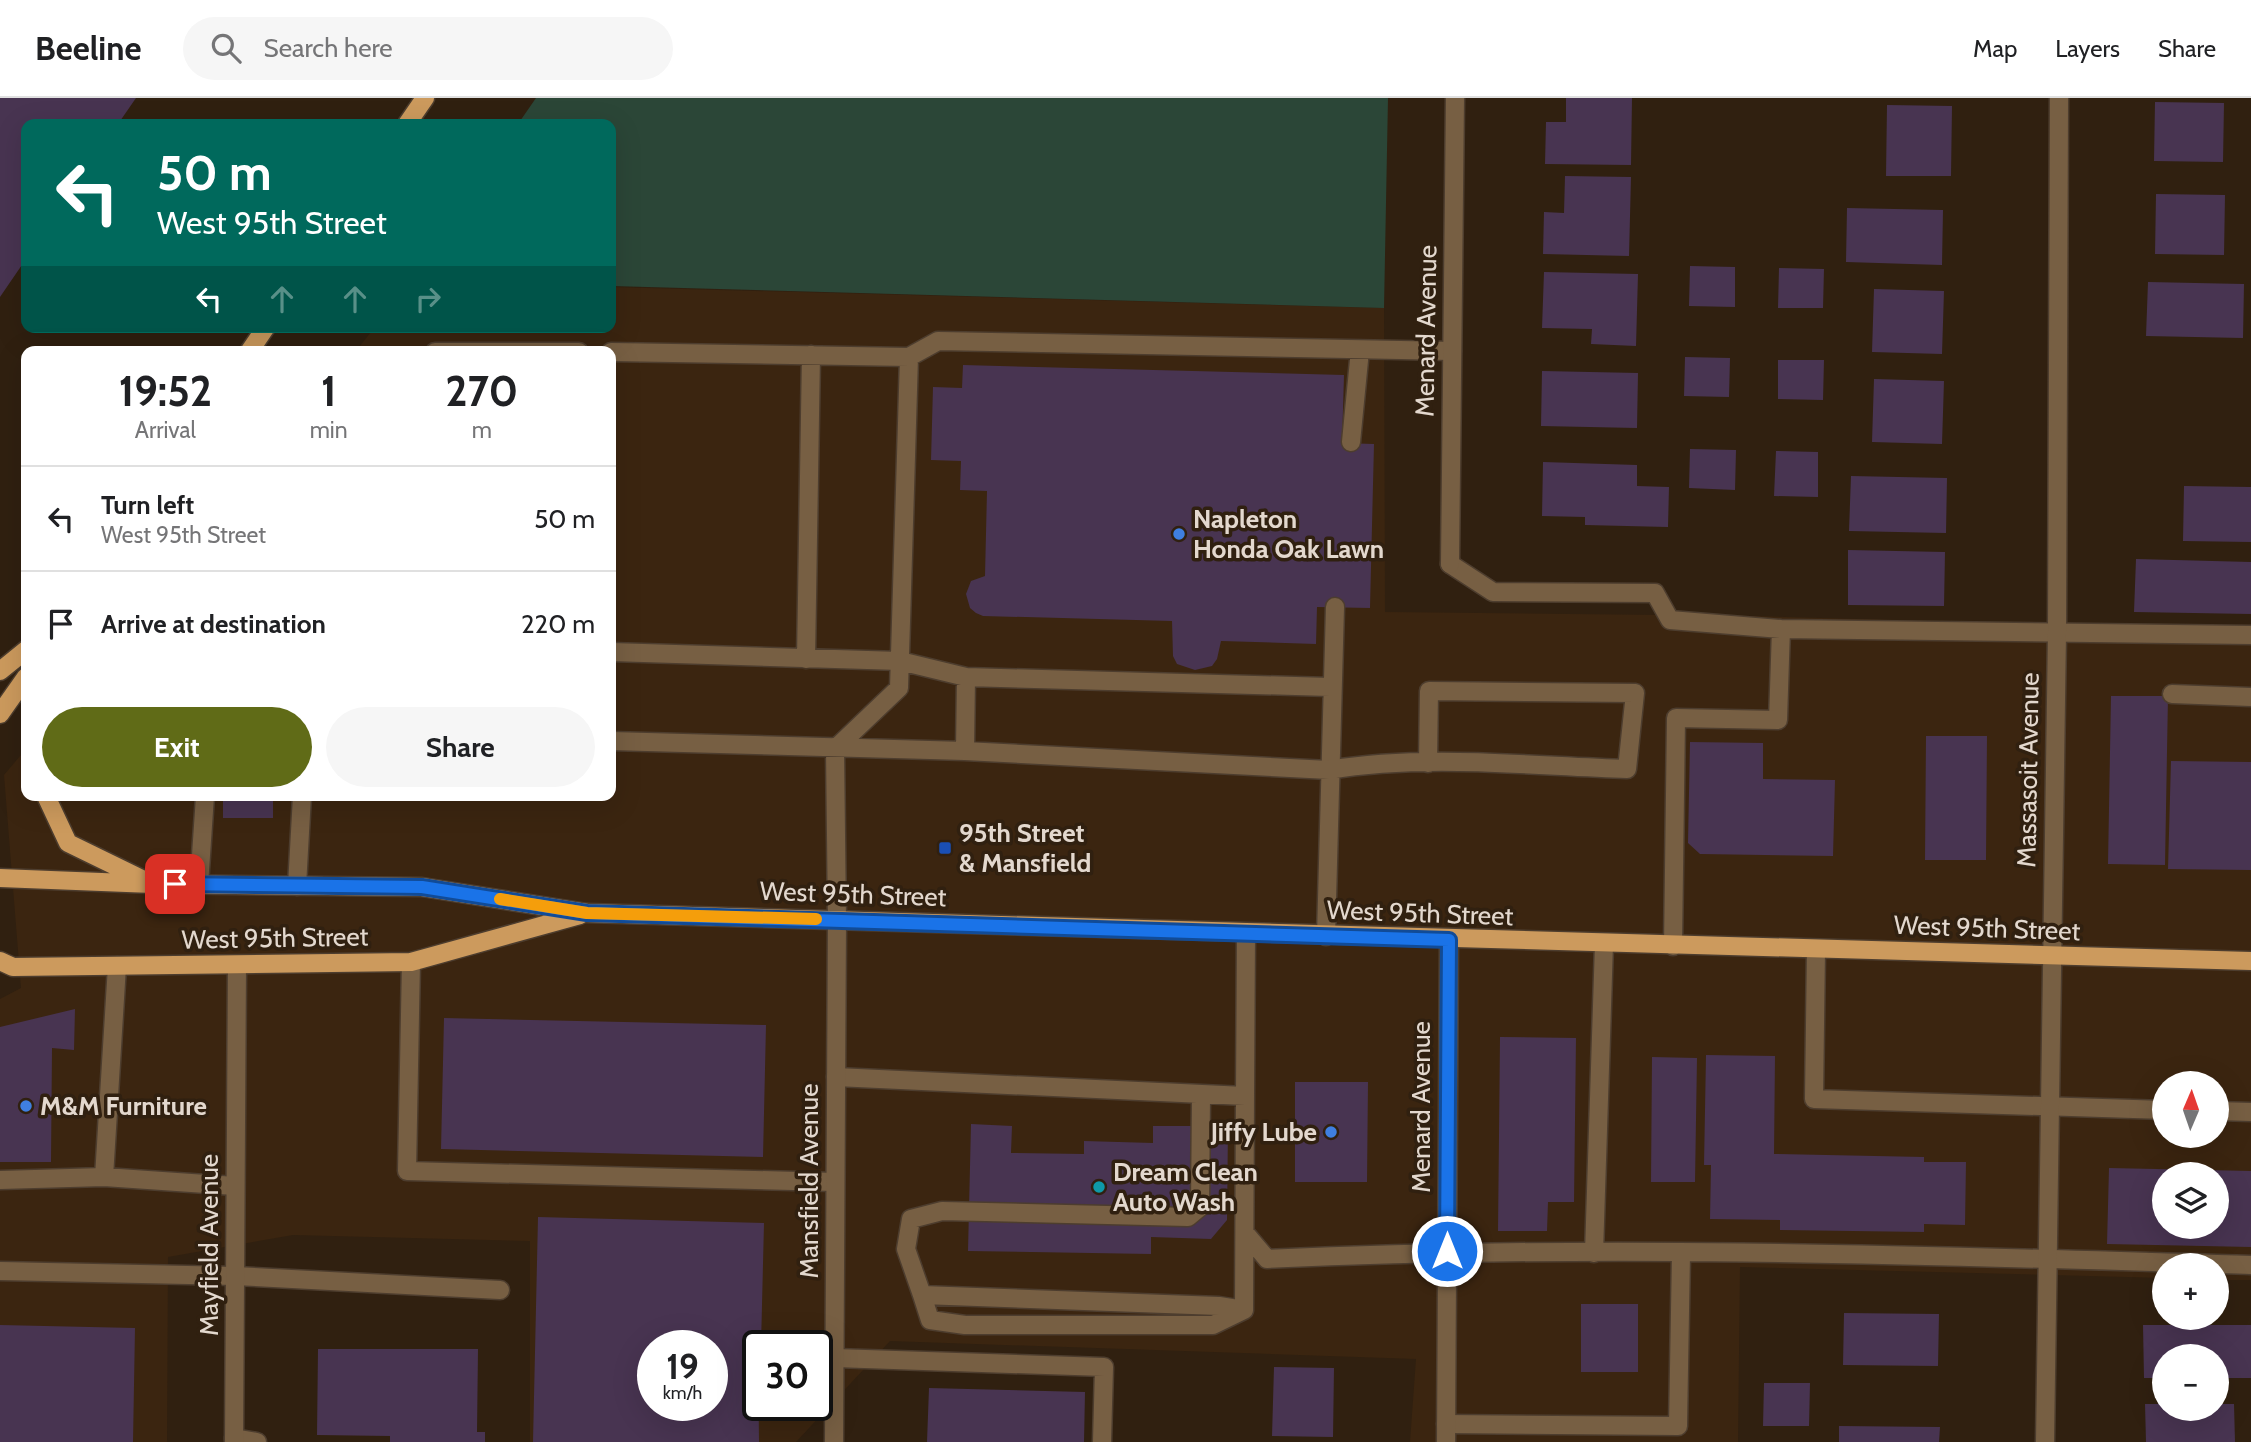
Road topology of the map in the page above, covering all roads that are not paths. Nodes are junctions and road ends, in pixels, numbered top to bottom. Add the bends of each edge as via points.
1 (425, 98) edge
2 (1455, 98) edge
3 (2059, 98) edge
4 (410, 119) edge
5 (1360, 350) junction
6 (1452, 351) junction
7 (616, 352) edge
8 (811, 355) junction
9 (909, 357) junction
10 (1351, 442) dead end
11 (1335, 607) dead end
12 (1781, 629) junction
13 (2057, 632) junction
14 (2251, 635) edge
15 (616, 652) edge
16 (21, 654) edge
17 (806, 659) junction
18 (900, 661) junction
19 (0, 671) edge
20 (966, 677) junction
21 (21, 684) edge
22 (1330, 687) junction
23 (2172, 694) dead end
24 (2251, 696) edge
25 (0, 714) edge
26 (616, 741) edge
27 (835, 749) junction
28 (965, 751) junction
29 (1428, 763) junction
30 (1329, 770) junction
31 (48, 801) edge
32 (205, 801) edge
33 (302, 801) edge
34 (0, 878) edge
35 (152, 884) junction
36 (199, 885) junction
37 (297, 886) junction
38 (587, 913) junction
39 (837, 920) junction
40 (1246, 933) junction
41 (1326, 936) junction
42 (1449, 940) junction
43 (1604, 944) junction
44 (1673, 946) junction
45 (1816, 950) junction
46 (2050, 956) junction
47 (2251, 961) edge
48 (411, 962) junction
49 (237, 965) junction
50 (4, 966) edge
51 (117, 966) junction
52 (836, 1077) junction
53 (1201, 1096) junction
54 (1245, 1097) junction
55 (2049, 1107) junction
56 (2152, 1110) edge
57 (2230, 1111) edge
58 (2251, 1112) edge
59 (104, 1177) junction
60 (0, 1180) edge
61 (835, 1182) junction
62 (236, 1186) junction
63 (1245, 1233) junction
64 (1447, 1251) junction
65 (1594, 1253) junction
66 (1681, 1254) junction
67 (2048, 1259) junction
68 (2251, 1265) edge
69 (0, 1272) edge
70 (235, 1276) junction
71 (500, 1290) dead end
72 (922, 1294) junction
73 (1244, 1310) junction
74 (835, 1358) junction
75 (1446, 1433) edge
76 (234, 1440) edge
77 (257, 1442) edge
78 (834, 1442) edge
79 (1102, 1442) edge
80 (2045, 1442) edge

1 - 4 main road
2 - 6 street, Menard Avenue
3 - 13 street, Massasoit Avenue
5 - 6 street
5 - 9 street via 938,341
5 - 10 street
6 - 12 street, Menard Avenue via 1450,564 1493,592 1655,593 1670,620
7 - 8 street
8 - 9 street
8 - 17 street
9 - 18 street
11 - 22 street
12 - 13 street
12 - 44 street via 1778,720 1676,718
13 - 14 street
13 - 46 street, Massasoit Avenue
15 - 17 street
16 - 19 main road
17 - 18 street
18 - 20 street
18 - 27 street via 899,688
20 - 22 street
20 - 28 street
21 - 25 main road
22 - 30 street
23 - 24 street
26 - 27 street
27 - 28 street
27 - 39 street, Mansfield Avenue
28 - 30 street
29 - 29 street via 1627,769 1635,694 1429,691
29 - 30 street via 1381,762
30 - 41 street
31 - 35 main road via 68,843
32 - 36 street
33 - 37 street
34 - 35 main road, West 95th Street
35 - 36 main road, West 95th Street
36 - 37 main road, West 95th Street
37 - 38 main road, West 95th Street via 422,887
38 - 39 main road, West 95th Street
38 - 48 main road, West 95th Street
39 - 40 main road, West 95th Street
39 - 52 street, Mansfield Avenue
40 - 41 main road, West 95th Street
40 - 54 street
41 - 42 main road, West 95th Street
42 - 43 main road, West 95th Street
42 - 64 street, Menard Avenue
43 - 44 main road, West 95th Street
43 - 65 street
44 - 45 main road, West 95th Street
45 - 46 main road, West 95th Street
45 - 55 street via 1814,1099
46 - 47 main road, West 95th Street
46 - 55 street, Massasoit Avenue
48 - 49 main road, West 95th Street
48 - 61 street via 407,1171
49 - 51 main road, West 95th Street
49 - 62 street, Mayfield Avenue
50 - 51 main road, West 95th Street
51 - 59 street
52 - 53 street
52 - 61 street, Mansfield Avenue
53 - 54 street
53 - 72 street via 1200,1208 1188,1217 942,1211 911,1219 906,1249
54 - 63 street
55 - 56 street
55 - 67 street, Massasoit Avenue
57 - 58 street
59 - 60 street
59 - 62 street
61 - 74 street, Mansfield Avenue
62 - 70 street, Mayfield Avenue
63 - 64 street via 1268,1259
63 - 73 street
64 - 65 street
64 - 75 street, Menard Avenue
65 - 66 street
66 - 67 street
66 - 75 street via 1678,1426
67 - 68 street
67 - 80 street, Massasoit Avenue
69 - 70 street
70 - 71 street
70 - 76 street, Mayfield Avenue
72 - 73 street
72 - 73 street via 930,1320 965,1325 1213,1325
74 - 78 street, Mansfield Avenue
74 - 79 street via 1104,1367
76 - 77 street

